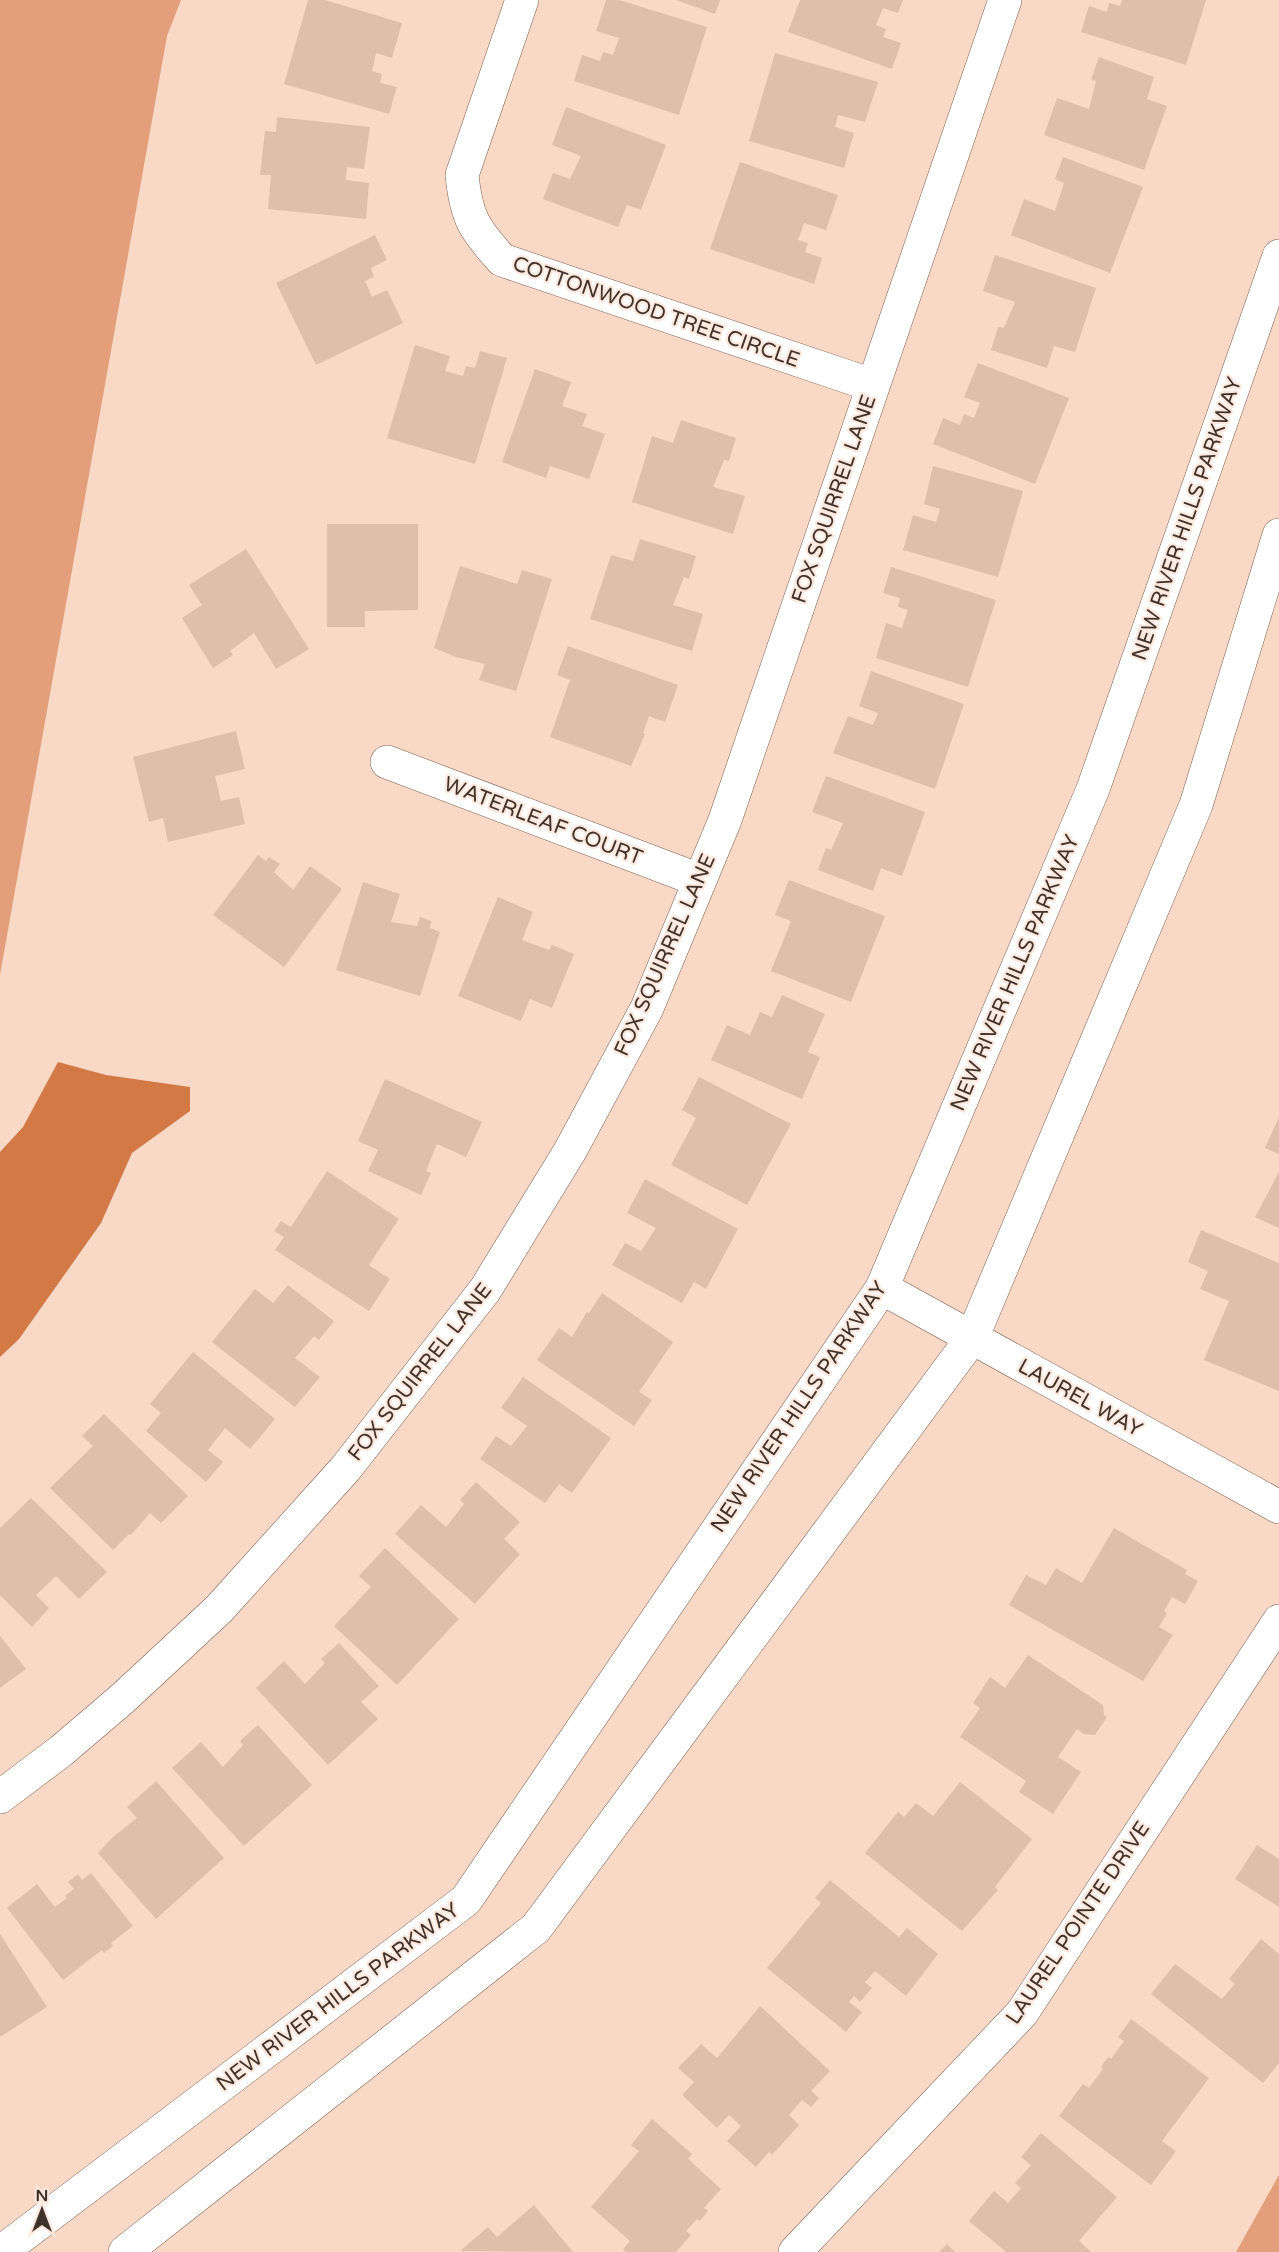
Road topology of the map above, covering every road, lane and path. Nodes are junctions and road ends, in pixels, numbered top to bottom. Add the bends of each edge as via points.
1 (522, 0) edge
2 (1005, 0) edge
3 (1279, 256) edge
4 (872, 385) junction
5 (1279, 535) edge
6 (387, 762) dead end
7 (699, 880) junction
8 (882, 1288) junction
9 (972, 1338) junction
10 (1279, 1507) edge
11 (1279, 1621) edge
12 (0, 1797) edge
13 (1, 2252) edge
14 (125, 2252) edge
15 (795, 2252) edge

1 - 4 street, COTTONWOOD TREE CIRCLE via 462,175 465,205 478,233 502,260
2 - 4 street, FOX SQUIRREL LANE
3 - 8 street, NEW RIVER HILLS PARKWAY via 1094,789
4 - 7 street, FOX SQUIRREL LANE via 725,820
5 - 9 street via 1196,805
6 - 7 street, WATERLEAF COURT
7 - 12 street, FOX SQUIRREL LANE via 647,1008 570,1151 477,1299 346,1468 219,1609 122,1699
8 - 9 street, LAUREL WAY
8 - 13 street, NEW RIVER HILLS PARKWAY via 466,1900
9 - 10 street, LAUREL WAY
9 - 14 street via 536,1928
11 - 15 street, LAUREL POINTE DRIVE via 1022,2013

